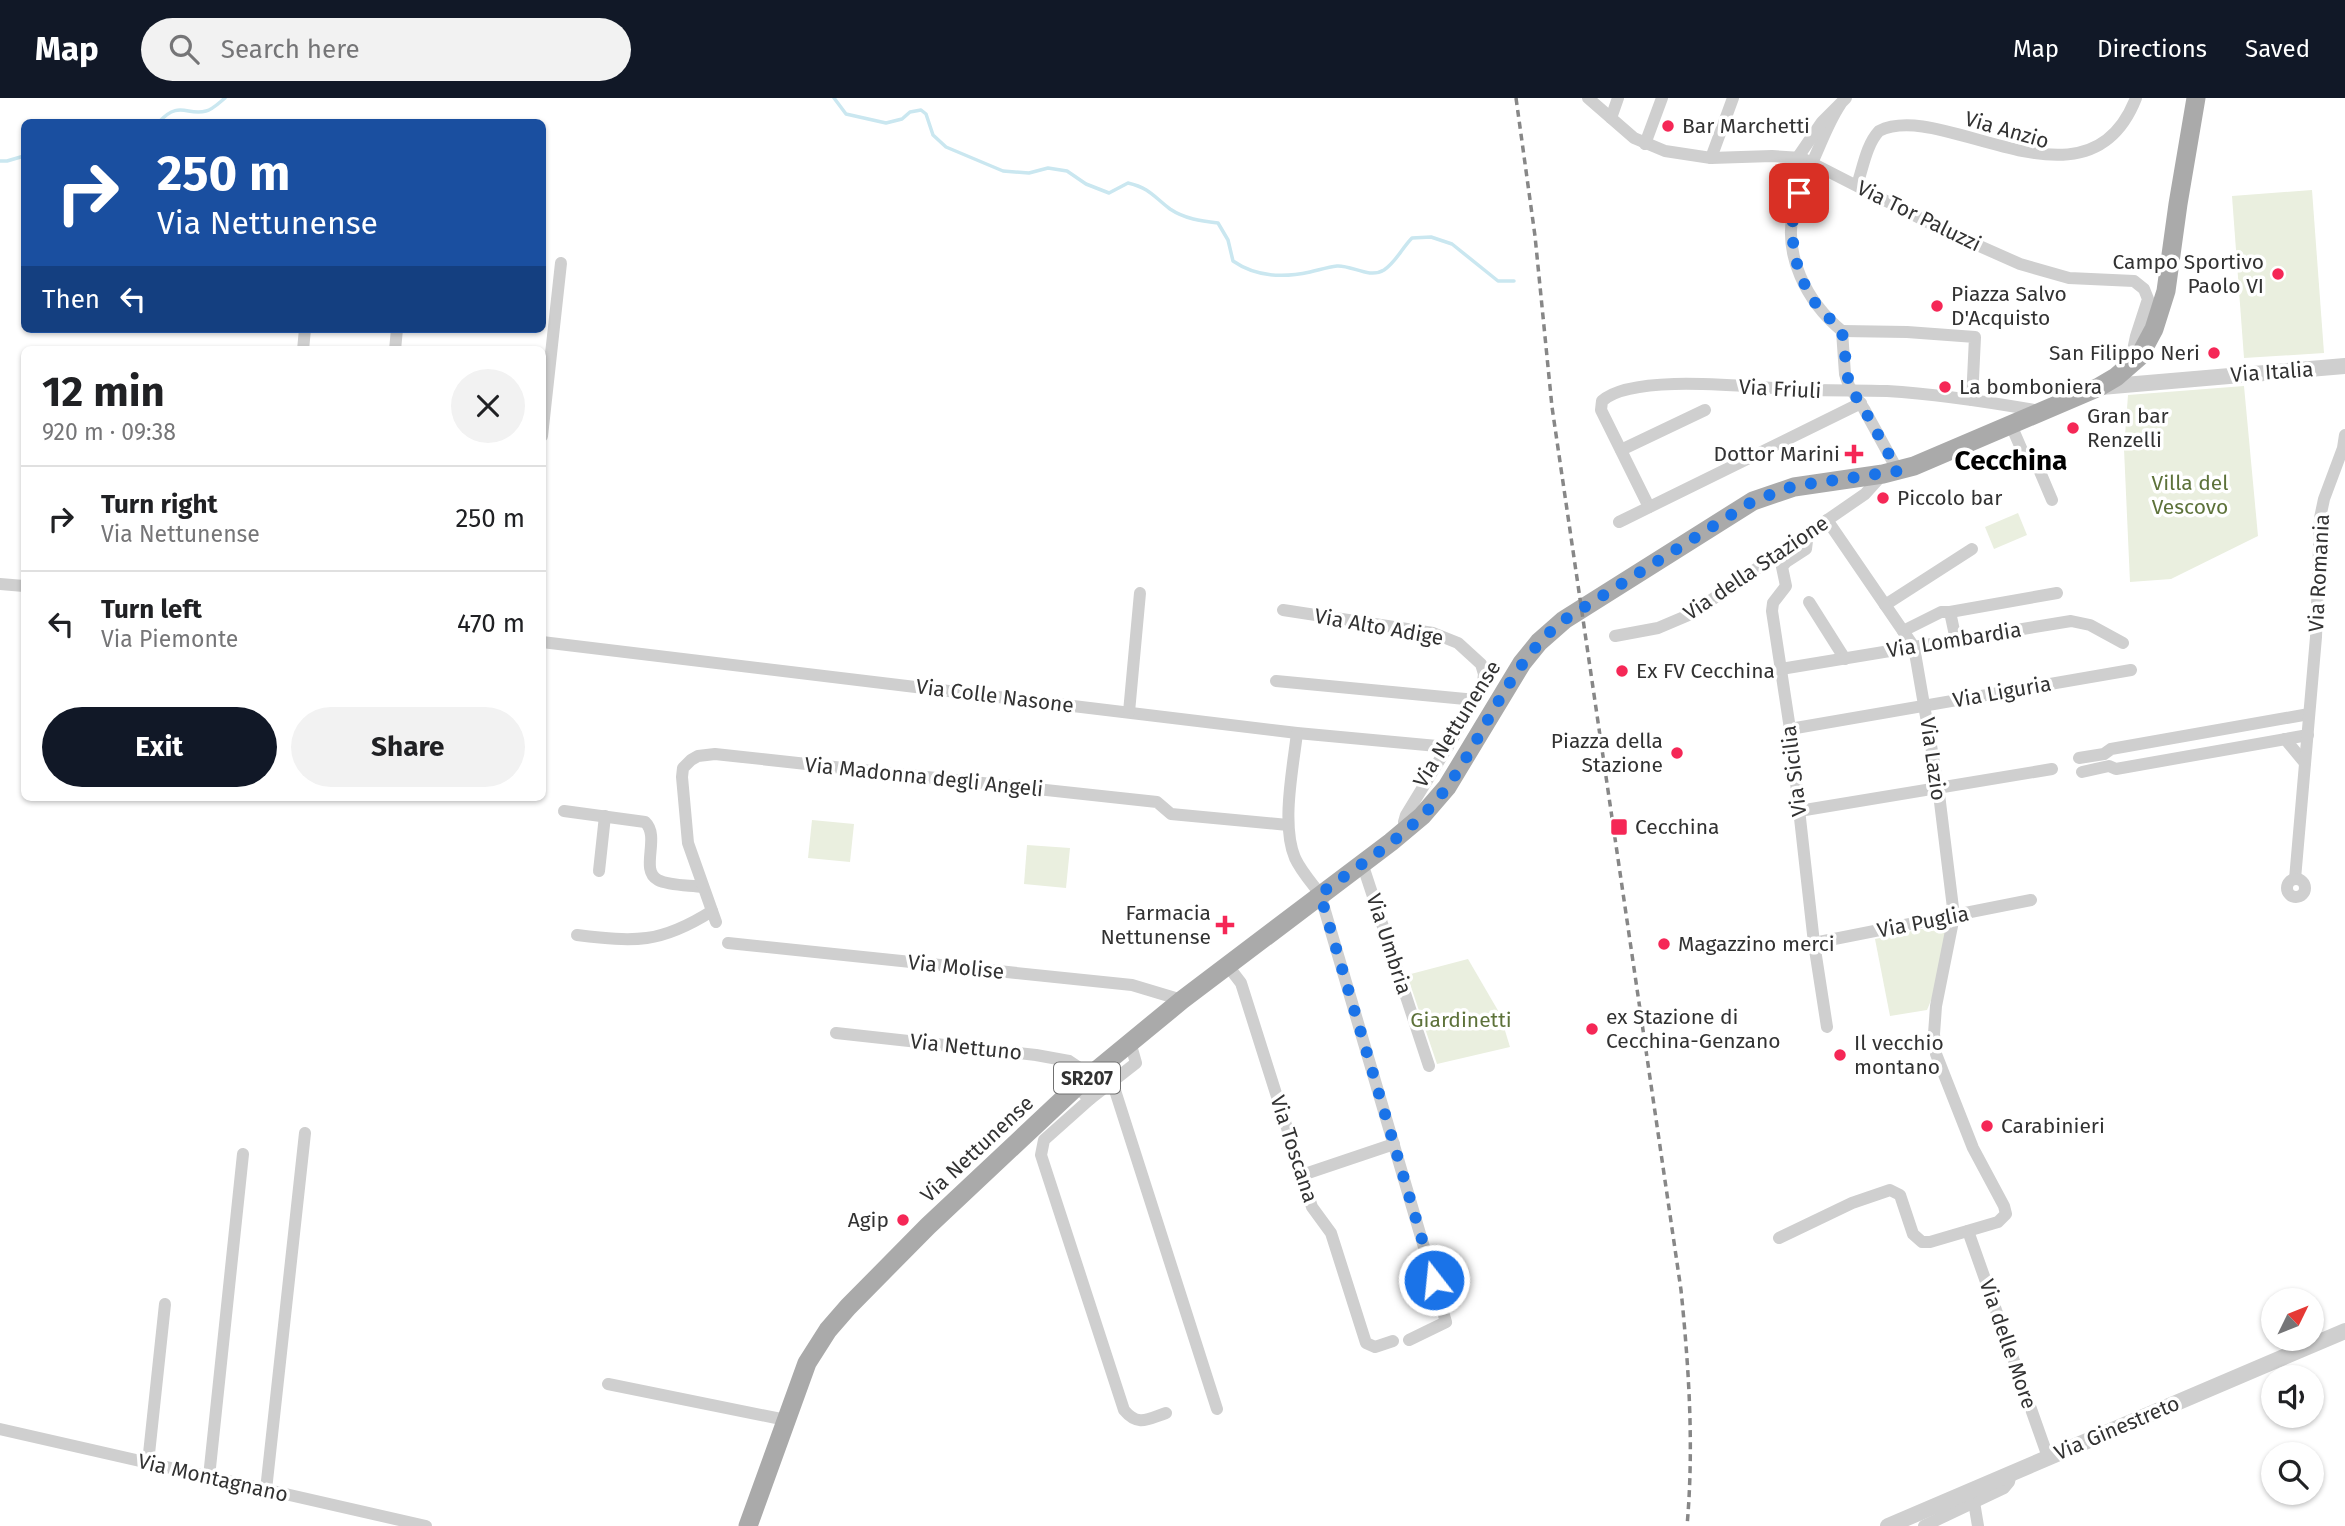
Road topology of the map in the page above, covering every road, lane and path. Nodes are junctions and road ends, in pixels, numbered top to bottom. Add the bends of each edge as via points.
1 (1588, 98) edge
2 (1618, 98) edge
3 (1662, 98) edge
4 (1733, 98) edge
5 (2136, 98) edge
6 (2196, 98) edge
7 (1843, 102) edge
8 (1908, 113) dead end
9 (1611, 118) junction
10 (2033, 139) dead end
11 (1645, 144) junction
12 (1798, 157) junction
13 (1711, 158) junction
14 (1813, 162) junction
15 (1857, 186) junction
16 (561, 263) dead end
17 (1842, 331) junction
18 (2145, 347) junction
19 (2130, 366) junction
20 (2345, 366) edge
21 (2158, 381) junction
22 (2099, 387) junction
23 (1837, 392) junction
24 (1852, 392) junction
25 (546, 400) edge
26 (1972, 400) junction
27 (1861, 403) junction
28 (1705, 410) dead end
29 (2044, 411) junction
30 (1846, 412) junction
31 (2011, 425) junction
32 (2345, 435) edge
33 (1621, 450) junction
34 (1891, 472) junction
35 (2052, 500) dead end
36 (1649, 507) junction
37 (1827, 520) junction
38 (1619, 522) dead end
39 (1808, 533) junction
40 (1972, 549) dead end
41 (0, 584) edge
42 (21, 586) edge
43 (1140, 593) dead end
44 (2057, 593) dead end
45 (1809, 602) dead end
46 (1885, 605) junction
47 (1283, 610) dead end
48 (1950, 612) junction
49 (1903, 631) junction
50 (1615, 636) dead end
51 (1956, 640) junction
52 (546, 642) edge
53 (2123, 643) dead end
54 (1914, 647) junction
55 (1845, 659) junction
56 (1781, 670) junction
57 (2132, 670) dead end
58 (1276, 681) dead end
59 (1476, 699) junction
60 (1926, 706) junction
61 (1129, 712) junction
62 (2309, 714) junction
63 (1790, 729) junction
64 (1297, 733) junction
65 (2308, 734) junction
66 (2286, 739) junction
67 (1448, 747) junction
68 (2079, 758) dead end
69 (2305, 764) junction
70 (2052, 769) dead end
71 (2082, 772) dead end
72 (1938, 786) junction
73 (564, 811) dead end
74 (1799, 811) junction
75 (605, 817) junction
76 (1288, 825) junction
77 (1408, 829) junction
78 (1362, 863) junction
79 (599, 871) dead end
80 (2295, 879) dead end
81 (703, 887) junction
82 (1320, 894) junction
83 (2031, 900) dead end
84 (1954, 916) junction
85 (577, 935) dead end
86 (728, 943) dead end
87 (1814, 943) junction
88 (1228, 966) junction
89 (1182, 1000) junction
90 (1827, 1027) dead end
91 (836, 1033) dead end
92 (1429, 1066) dead end
93 (1101, 1074) junction
94 (1083, 1093) junction
95 (305, 1133) dead end
96 (1394, 1144) junction
97 (243, 1154) dead end
98 (1302, 1175) junction
99 (1968, 1231) junction
100 (1779, 1238) dead end
101 (165, 1304) dead end
102 (2345, 1331) edge
103 (1409, 1340) dead end
104 (1393, 1341) dead end
105 (608, 1384) dead end
106 (1217, 1409) dead end
107 (1166, 1413) dead end
108 (786, 1420) junction
109 (0, 1429) edge
110 (2048, 1457) junction
111 (148, 1463) junction
112 (2011, 1473) junction
113 (209, 1477) junction
114 (266, 1490) junction
115 (1974, 1502) junction
116 (426, 1526) edge
117 (748, 1526) edge
118 (1888, 1526) edge
119 (1924, 1526) edge
120 (1978, 1526) edge

1 - 9 street, Via Tor Paluzzi
2 - 9 street
3 - 11 street
4 - 13 street
5 - 10 street, Via Anzio via 2123,121 2094,144 2068,147
6 - 18 main road, Via Nettunense / SR207 via 2166,291
7 - 12 street via 1822,122
7 - 14 street
8 - 15 street via 1875,136
9 - 11 street, Via Tor Paluzzi
11 - 13 street, Via Tor Paluzzi
12 - 13 street, Via Tor Paluzzi
12 - 14 street, Via Tor Paluzzi
14 - 15 street, Via Tor Paluzzi
14 - 17 street via 1794,206 1794,253 1809,295
15 - 19 street, Via Tor Paluzzi via 2020,264 2070,278 2131,281 2144,289 2148,299
16 - 25 street
17 - 24 street
17 - 26 street via 1975,337
18 - 19 main road, Via Nettunense / SR207
18 - 21 street via 2149,369
19 - 22 main road, Via Nettunense / SR207
20 - 21 street, Via Italia
21 - 22 street, Via Italia
22 - 29 main road, Via Nettunense / SR207
23 - 24 street, Via Friuli
23 - 30 street
23 - 33 street, Via Friuli via 1662,385 1612,394 1602,401 1601,410
24 - 26 street, Via Friuli
24 - 27 street
26 - 29 street, Via Friuli
27 - 30 street
27 - 34 street
28 - 33 street
29 - 31 main road, Via Nettunense / SR207
30 - 36 street
31 - 34 main road, Via Nettunense / SR207
31 - 35 street via 2027,462 2038,467
32 - 62 street, Via Romania via 2320,518
33 - 36 street
34 - 37 street, Via della Stazione
34 - 77 main road, Via Nettunense / SR207 via 1794,486 1766,496 1570,616 1528,655 1447,787
36 - 38 street
37 - 39 street, Via della Stazione
37 - 46 street, Via Lazio
39 - 50 street, Via della Stazione via 1684,617 1658,628
39 - 56 street, Via Sicilia via 1806,549 1782,567 1786,586 1772,606
40 - 46 street
41 - 42 street
43 - 61 street
44 - 48 street
45 - 55 street
46 - 49 street, Via Lazio
47 - 59 street, Via Alto Adige via 1451,639 1481,664 1483,683
48 - 49 street
48 - 51 street
49 - 54 street, Via Lazio
51 - 53 street, Via Lombardia via 2075,621
51 - 54 street, Via Lombardia
52 - 61 street, Via Colle Nasone
54 - 55 street, Via Lombardia
54 - 60 street, Via Lazio
55 - 56 street, Via Lombardia
56 - 63 street, Via Sicilia
57 - 60 street, Via Liguria
58 - 59 street
59 - 67 street
60 - 63 street, Via Liguria
60 - 72 street, Via Lazio
61 - 64 street, Via Colle Nasone
62 - 65 street, Via Romania
62 - 68 street
63 - 74 street, Via Sicilia
64 - 67 street, Via Colle Nasone
64 - 76 street
65 - 66 street
65 - 69 street, Via Romania
66 - 69 street
66 - 71 street
67 - 77 street via 1406,815
69 - 80 street, Via Romania
70 - 72 street
72 - 74 street
72 - 84 street, Via Lazio
73 - 75 street
74 - 87 street, Via Sicilia
75 - 79 street
75 - 81 street via 648,825 652,834 650,867 656,878
76 - 81 street, Via Madonna degli Angeli via 1171,814 1157,802 707,754 687,762 682,774 686,835
76 - 82 street via 1296,861
77 - 78 main road, Via Nettunense / SR207
78 - 82 main road, Via Nettunense / SR207
78 - 92 street, Via Umbria
81 - 85 street, Via Madonna degli Angeli via 714,917 648,939
82 - 88 main road, Via Nettunense / SR207
82 - 96 street
83 - 84 street, Via Puglia
84 - 87 street, Via Puglia
84 - 99 street, Via Lazio via 1934,1024 1936,1054 1978,1158 2006,1211 2000,1221
86 - 89 street, Via Molise via 1126,985
87 - 90 street, Via Sicilia
88 - 89 main road, Via Nettunense / SR207
88 - 98 street, Via Toscana via 1241,983
89 - 93 main road, Via Nettunense / SR207 via 1130,1042
91 - 93 street, Via Nettuno via 1036,1055
93 - 94 main road, Via Nettunense / SR207
93 - 106 street
94 - 107 street via 1044,1140 1041,1155 1124,1410 1141,1421
94 - 108 main road, Via Nettunense / SR207 via 928,1226 835,1321 807,1363
95 - 114 street
96 - 98 street
96 - 103 street via 1446,1322
97 - 113 street
98 - 104 street, Via Toscana via 1314,1211 1331,1233 1366,1343 1375,1347
99 - 100 street via 1919,1241 1900,1195 1890,1190
99 - 110 street, Via delle More
101 - 111 street
102 - 110 street, Via Ginestreto
105 - 108 street
108 - 117 main road, Via Nettunense / SR207
109 - 111 street, Via Montagnano
110 - 112 street, Via Ginestreto
111 - 113 street, Via Montagnano
112 - 115 street via 2006,1486
112 - 118 street, Via Ginestreto
113 - 114 street, Via Montagnano
114 - 116 street, Via Montagnano
115 - 119 street
115 - 120 street

